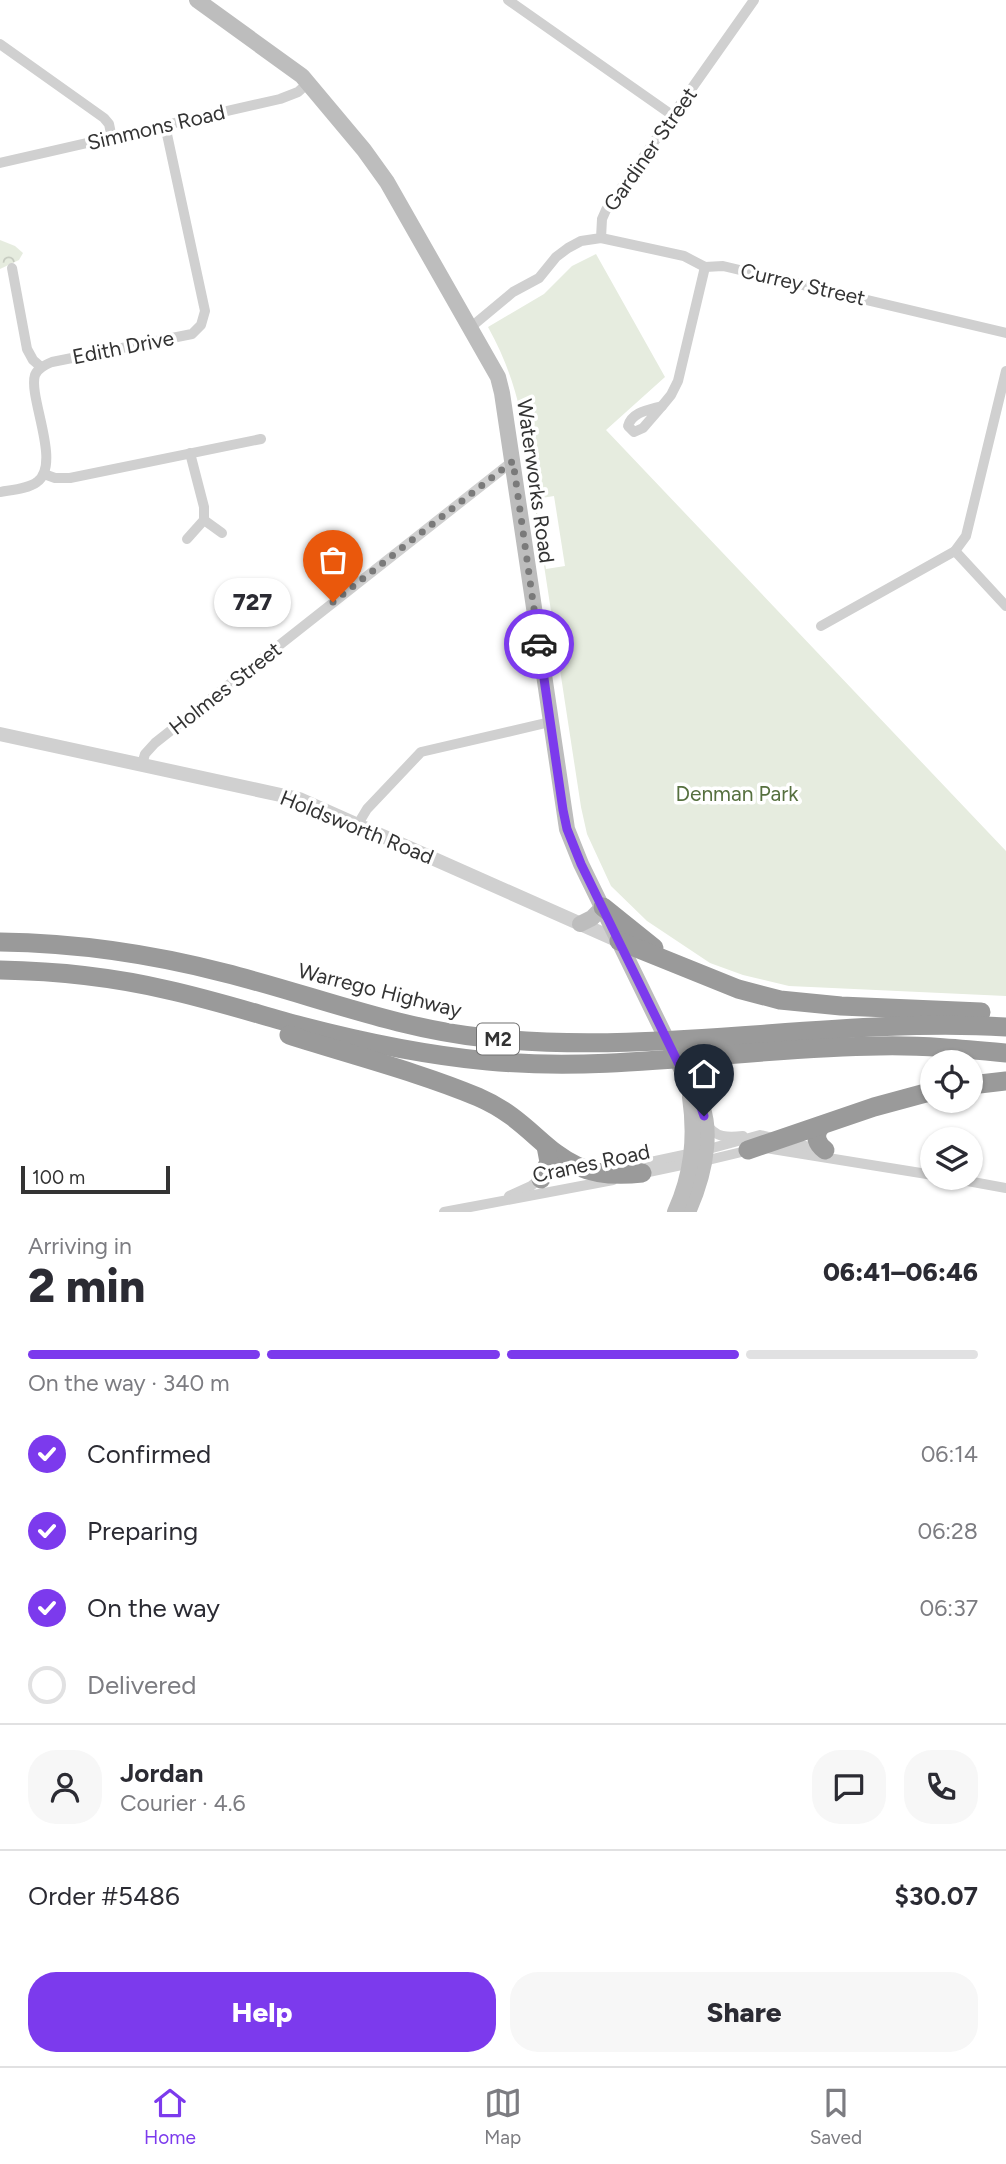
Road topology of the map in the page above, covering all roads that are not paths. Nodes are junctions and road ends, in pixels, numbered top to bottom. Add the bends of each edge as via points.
1 (197, 0) edge
2 (508, 0) edge
3 (754, 0) edge
4 (0, 44) edge
5 (308, 83) junction
6 (672, 115) junction
7 (165, 125) junction
8 (112, 138) junction
9 (0, 163) edge
10 (601, 238) junction
11 (705, 267) junction
12 (12, 268) dead end
13 (471, 327) junction
14 (1006, 332) edge
15 (41, 367) junction
16 (1006, 371) edge
17 (662, 406) dead end
18 (261, 439) dead end
19 (190, 453) junction
20 (513, 461) junction
21 (44, 474) junction
22 (0, 492) edge
23 (204, 520) junction
24 (222, 533) dead end
25 (187, 539) dead end
26 (955, 551) junction
27 (1006, 606) edge
28 (821, 626) dead end
29 (550, 722) junction
30 (0, 734) edge
31 (142, 764) junction
32 (358, 824) junction
33 (603, 907) junction
34 (580, 924) junction
35 (619, 941) junction
36 (0, 942) edge
37 (662, 956) junction
38 (0, 970) edge
39 (196, 996) junction
40 (1006, 1014) edge
41 (1006, 1027) edge
42 (1006, 1053) edge
43 (1006, 1082) edge
44 (983, 1084) edge
45 (689, 1085) junction
46 (920, 1095) edge
47 (704, 1121) junction
48 (821, 1126) junction
49 (762, 1135) junction
50 (782, 1140) junction
51 (748, 1150) junction
52 (825, 1150) junction
53 (554, 1152) junction
54 (698, 1157) junction
55 (865, 1162) junction
56 (652, 1171) junction
57 (920, 1173) edge
58 (541, 1179) joint
59 (983, 1184) edge
60 (1006, 1188) edge
61 (683, 1194) junction
62 (484, 1207) edge
63 (444, 1212) edge
64 (675, 1212) edge
65 (688, 1212) edge

1 - 5 main road, Waterworks Road
2 - 6 street
3 - 6 street, Gardiner Street
4 - 8 street via 104,118
5 - 7 street, Simmons Road via 287,97
5 - 13 main road, Waterworks Road via 387,181
6 - 10 street, Gardiner Street via 606,210
7 - 8 street, Simmons Road
7 - 15 street, Edith Drive via 205,311 201,325 192,334
8 - 9 street, Simmons Road
10 - 11 street, Currey Street via 684,256
10 - 13 street, Gardiner Street via 568,247 539,278 513,292
11 - 14 street, Currey Street via 723,266
11 - 17 street via 678,381
12 - 15 street via 27,349
13 - 20 main road, Waterworks Road via 500,385
15 - 21 street via 35,384
16 - 26 street via 966,536
18 - 19 street
19 - 21 street via 70,478
19 - 23 street
20 - 29 main road, Waterworks Road
20 - 31 street, Holmes Street via 155,743
21 - 22 street via 31,486
23 - 24 street
23 - 25 street
26 - 27 street
26 - 28 street
29 - 32 street via 421,752
29 - 33 main road, Waterworks Road via 567,829
30 - 31 street, Holdsworth Road
31 - 32 street, Holdsworth Road via 282,794
32 - 34 street, Holdsworth Road
33 - 34 main road
33 - 35 main road, Waterworks Road
33 - 37 highway
34 - 35 street, Holdsworth Road
35 - 37 highway
35 - 45 main road, Waterworks Road
36 - 41 highway, Warrego Highway / M2 via 155,957 407,1024 531,1042 633,1042 905,1025
37 - 40 highway via 738,989 789,1001
38 - 39 highway, M2 via 130,982
39 - 42 highway, M2 via 381,1045 491,1061 604,1064 879,1046
39 - 53 highway via 209,1009 480,1098
43 - 44 highway
45 - 47 main road, Waterworks Road
45 - 54 main road
46 - 48 highway
47 - 49 street via 720,1136
47 - 54 main road, Waterworks Road
48 - 50 highway
48 - 52 highway via 817,1140
49 - 50 street
49 - 54 street
50 - 51 highway
50 - 52 street
51 - 54 street
51 - 55 street via 775,1149
52 - 55 street
53 - 54 street, Cranes Road via 615,1168
53 - 56 highway via 598,1174
53 - 58 highway
54 - 56 street, Cranes Road
54 - 61 main road
54 - 65 main road via 698,1187
55 - 57 street
56 - 61 street via 678,1179
56 - 62 street, Cranes Road
58 - 62 street, Cranes Road
59 - 60 street
61 - 64 main road
62 - 63 street, Cranes Road

